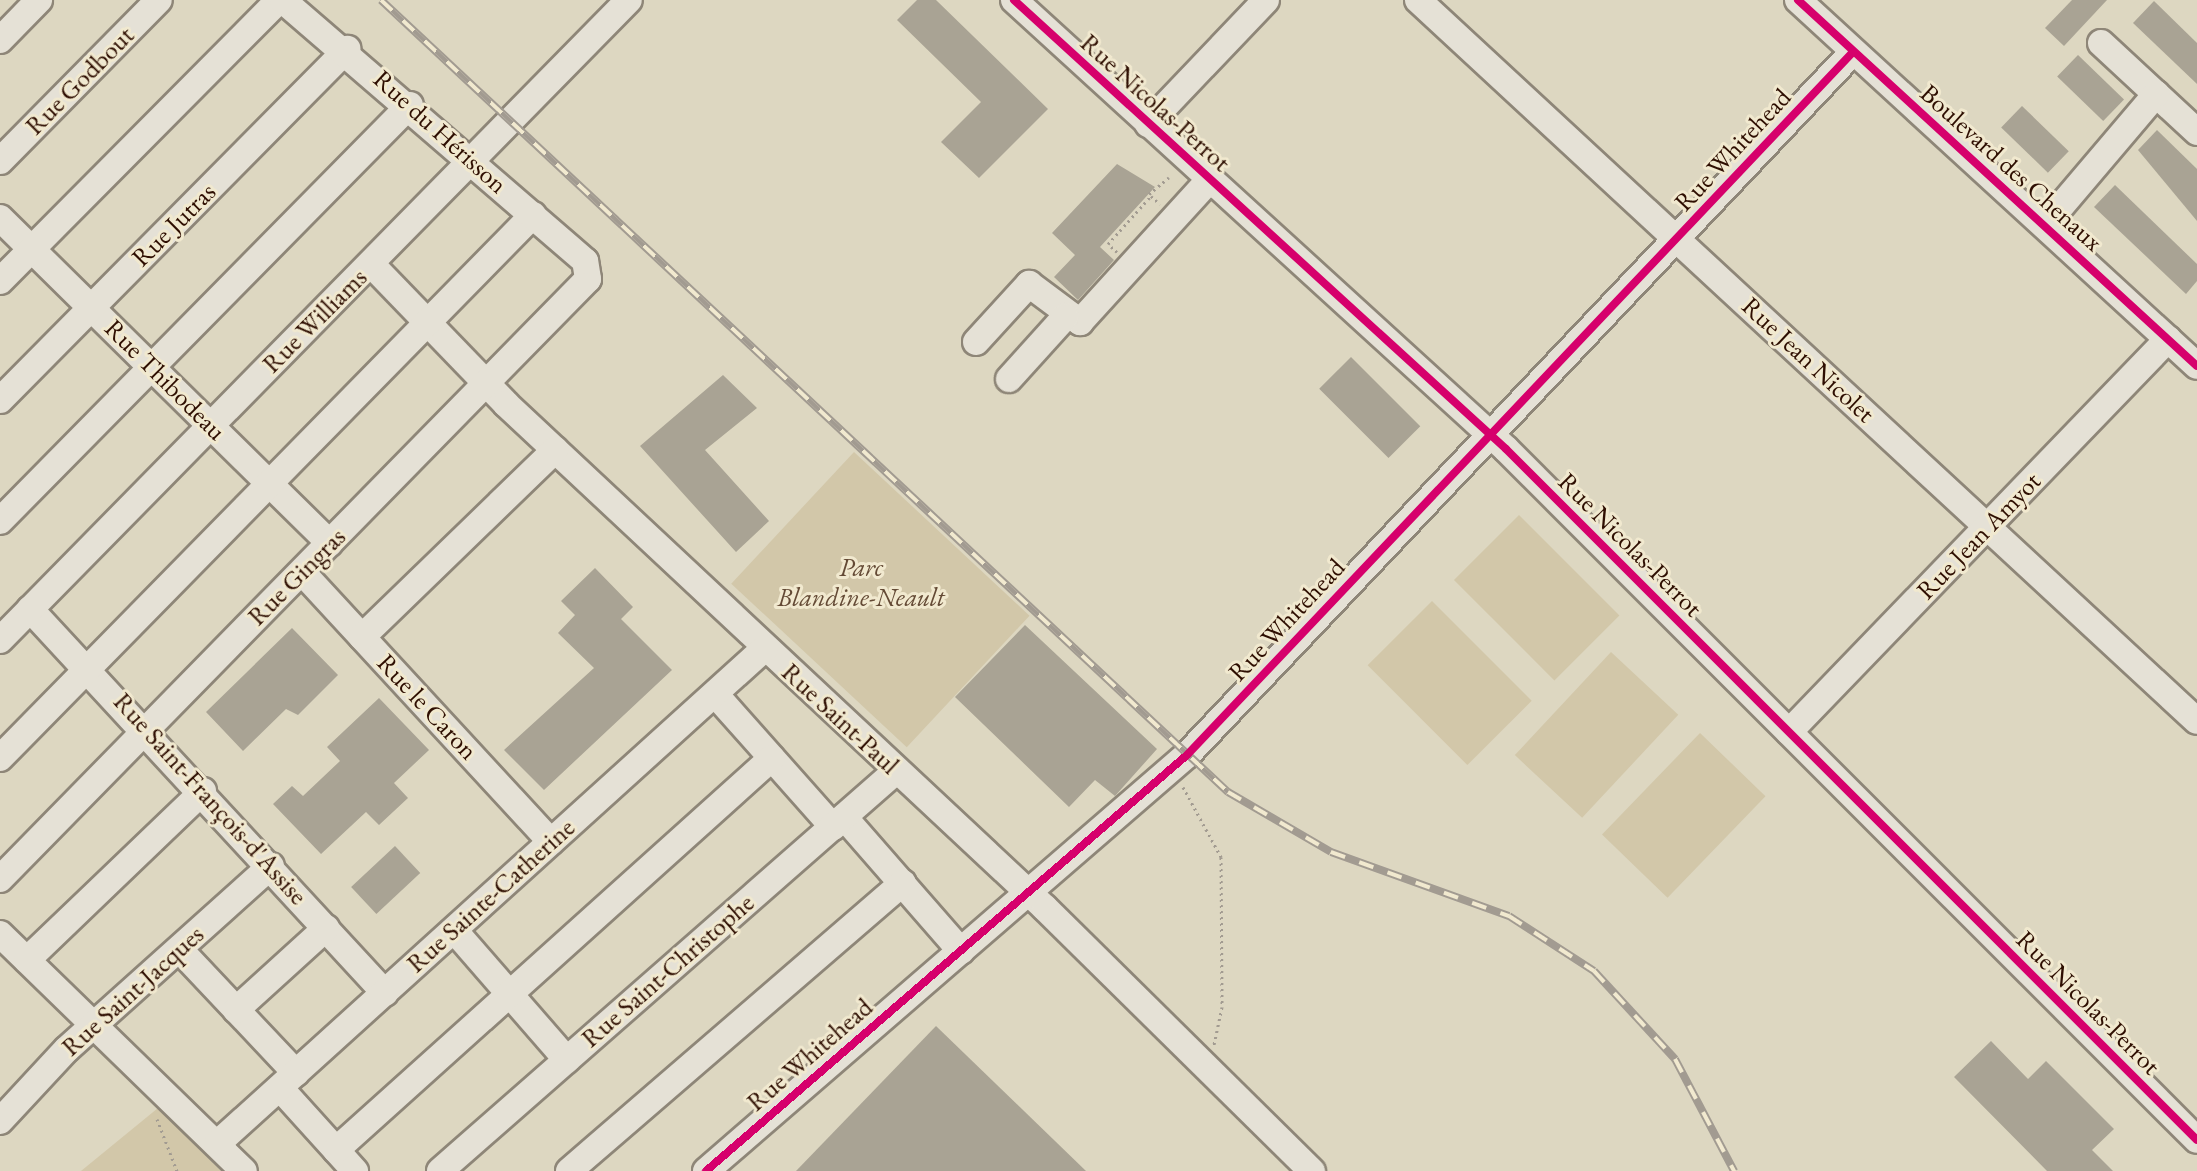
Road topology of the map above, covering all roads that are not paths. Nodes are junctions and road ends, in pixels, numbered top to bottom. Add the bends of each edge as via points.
1 (39, 0) edge
2 (159, 0) edge
3 (281, 0) edge
4 (629, 0) edge
5 (1014, 0) edge
6 (1266, 0) edge
7 (1418, 0) edge
8 (1798, 0) edge
9 (0, 40) edge
10 (2101, 43) dead end
11 (347, 49) junction
12 (1853, 52) junction
13 (2156, 94) junction
14 (410, 105) junction
15 (1148, 124) junction
16 (2197, 132) edge
17 (0, 161) edge
18 (473, 162) junction
19 (1209, 180) junction
20 (533, 215) junction
21 (0, 218) edge
22 (2045, 225) junction
23 (1677, 238) junction
24 (31, 249) junction
25 (371, 264) junction
26 (589, 271) joint
27 (0, 281) edge
28 (91, 308) junction
29 (1065, 317) junction
30 (429, 323) junction
31 (2168, 339) junction
32 (976, 342) dead end
33 (2197, 366) edge
34 (151, 367) junction
35 (1009, 379) dead end
36 (487, 384) junction
37 (0, 400) edge
38 (211, 426) junction
39 (1491, 434) junction
40 (555, 450) junction
41 (272, 486) junction
42 (0, 521) edge
43 (1987, 527) junction
44 (330, 543) junction
45 (302, 572) junction
46 (30, 609) junction
47 (362, 637) junction
48 (0, 640) edge
49 (765, 648) junction
50 (88, 668) junction
51 (715, 694) junction
52 (2197, 721) edge
53 (148, 729) junction
54 (1789, 732) junction
55 (0, 758) edge
56 (772, 758) junction
57 (896, 771) junction
58 (203, 791) junction
59 (838, 822) junction
60 (551, 842) junction
61 (271, 866) junction
62 (0, 879) edge
63 (903, 883) junction
64 (1029, 893) junction
65 (326, 928) junction
66 (454, 930) junction
67 (0, 934) edge
68 (180, 950) junction
69 (961, 951) junction
70 (27, 960) junction
71 (385, 993) junction
72 (510, 994) junction
73 (236, 1010) junction
74 (95, 1027) junction
75 (567, 1060) junction
76 (288, 1080) junction
77 (0, 1121) edge
78 (2197, 1140) edge
79 (217, 1144) junction
80 (336, 1150) junction
81 (244, 1171) edge
82 (355, 1171) edge
83 (440, 1171) edge
84 (569, 1171) edge
85 (706, 1171) edge
86 (1312, 1171) edge

1 - 9 street
2 - 17 street, Rue Godbout
3 - 11 street, Rue du Hérisson
3 - 24 street
4 - 18 street, Rue Williams
5 - 15 street, Rue Nicolas-Perrot
6 - 15 street
7 - 23 street, Rue Jean Nicolet
8 - 12 street, Boulevard des Chenaux
10 - 13 street
11 - 14 street, Rue du Hérisson
11 - 28 street, Rue Jutras
12 - 22 street, Boulevard des Chenaux
12 - 23 street, Rue Whitehead
13 - 16 street
13 - 22 street
14 - 18 street, Rue du Hérisson
14 - 34 street
15 - 19 street, Rue Nicolas-Perrot
18 - 20 street, Rue du Hérisson
18 - 25 street, Rue Williams
19 - 29 street via 1080,322
19 - 39 street, Rue Nicolas-Perrot
20 - 26 street, Rue du Hérisson
20 - 30 street
21 - 24 street, Rue Thibodeau
22 - 31 street, Boulevard des Chenaux
23 - 39 street, Rue Whitehead
23 - 43 street, Rue Jean Nicolet
24 - 27 street
24 - 28 street, Rue Thibodeau
25 - 30 street, Rue Saint-Paul
25 - 38 street, Rue Williams
26 - 36 street, Rue Gingras
28 - 34 street, Rue Thibodeau
28 - 37 street, Rue Jutras
29 - 32 street via 1029,284
29 - 35 street
30 - 36 street, Rue Saint-Paul
30 - 41 street
31 - 33 street, Boulevard des Chenaux
31 - 43 street, Rue Jean Amyot
34 - 38 street, Rue Thibodeau
34 - 42 street
36 - 40 street, Rue Saint-Paul
36 - 44 street, Rue Gingras
38 - 41 street, Rue Thibodeau
38 - 46 street, Rue Williams
39 - 54 street, Rue Nicolas-Perrot
39 - 64 street, Rue Whitehead via 1173,768
40 - 47 street
40 - 49 street, Rue Saint-Paul
41 - 44 street, Rue Thibodeau
41 - 50 street
43 - 52 street, Rue Jean Nicolet
43 - 54 street, Rue Jean Amyot
44 - 45 street, Rue Gingras
45 - 47 street, Rue le Caron
45 - 53 street, Rue Gingras
46 - 48 street, Rue Williams
46 - 50 street, Rue Saint-François-d'Assise
47 - 60 street, Rue le Caron
49 - 51 street, Rue Sainte-Catherine
49 - 57 street, Rue Saint-Paul
50 - 53 street, Rue Saint-François-d'Assise
50 - 55 street
51 - 56 street
51 - 60 street, Rue Sainte-Catherine
53 - 58 street, Rue Saint-François-d'Assise
53 - 62 street, Rue Gingras
54 - 78 street, Rue Nicolas-Perrot
56 - 59 street
56 - 72 street
57 - 59 street, Rue Saint-Christophe
57 - 64 street, Rue Saint-Paul
58 - 61 street, Rue Saint-François-d'Assise
58 - 70 street
59 - 63 street
59 - 75 street, Rue Saint-Christophe
60 - 66 street, Rue Sainte-Catherine
61 - 65 street, Rue Saint-François-d'Assise
61 - 68 street, Rue Saint-Jacques
63 - 69 street
63 - 84 street
64 - 69 street, Rue Whitehead
64 - 86 street, Rue Saint-Paul
65 - 71 street, Rue Saint-François-d'Assise
65 - 73 street
66 - 71 street, Rue Sainte-Catherine
66 - 72 street
67 - 70 street
68 - 73 street
68 - 74 street, Rue Saint-Jacques
69 - 85 street, Rue Whitehead
70 - 74 street
71 - 76 street, Rue Sainte-Catherine
72 - 75 street
72 - 80 street
73 - 76 street
74 - 77 street, Rue Saint-Jacques
74 - 79 street
75 - 83 street, Rue Saint-Christophe
76 - 79 street, Rue Sainte-Catherine
76 - 80 street
79 - 81 street
80 - 82 street

